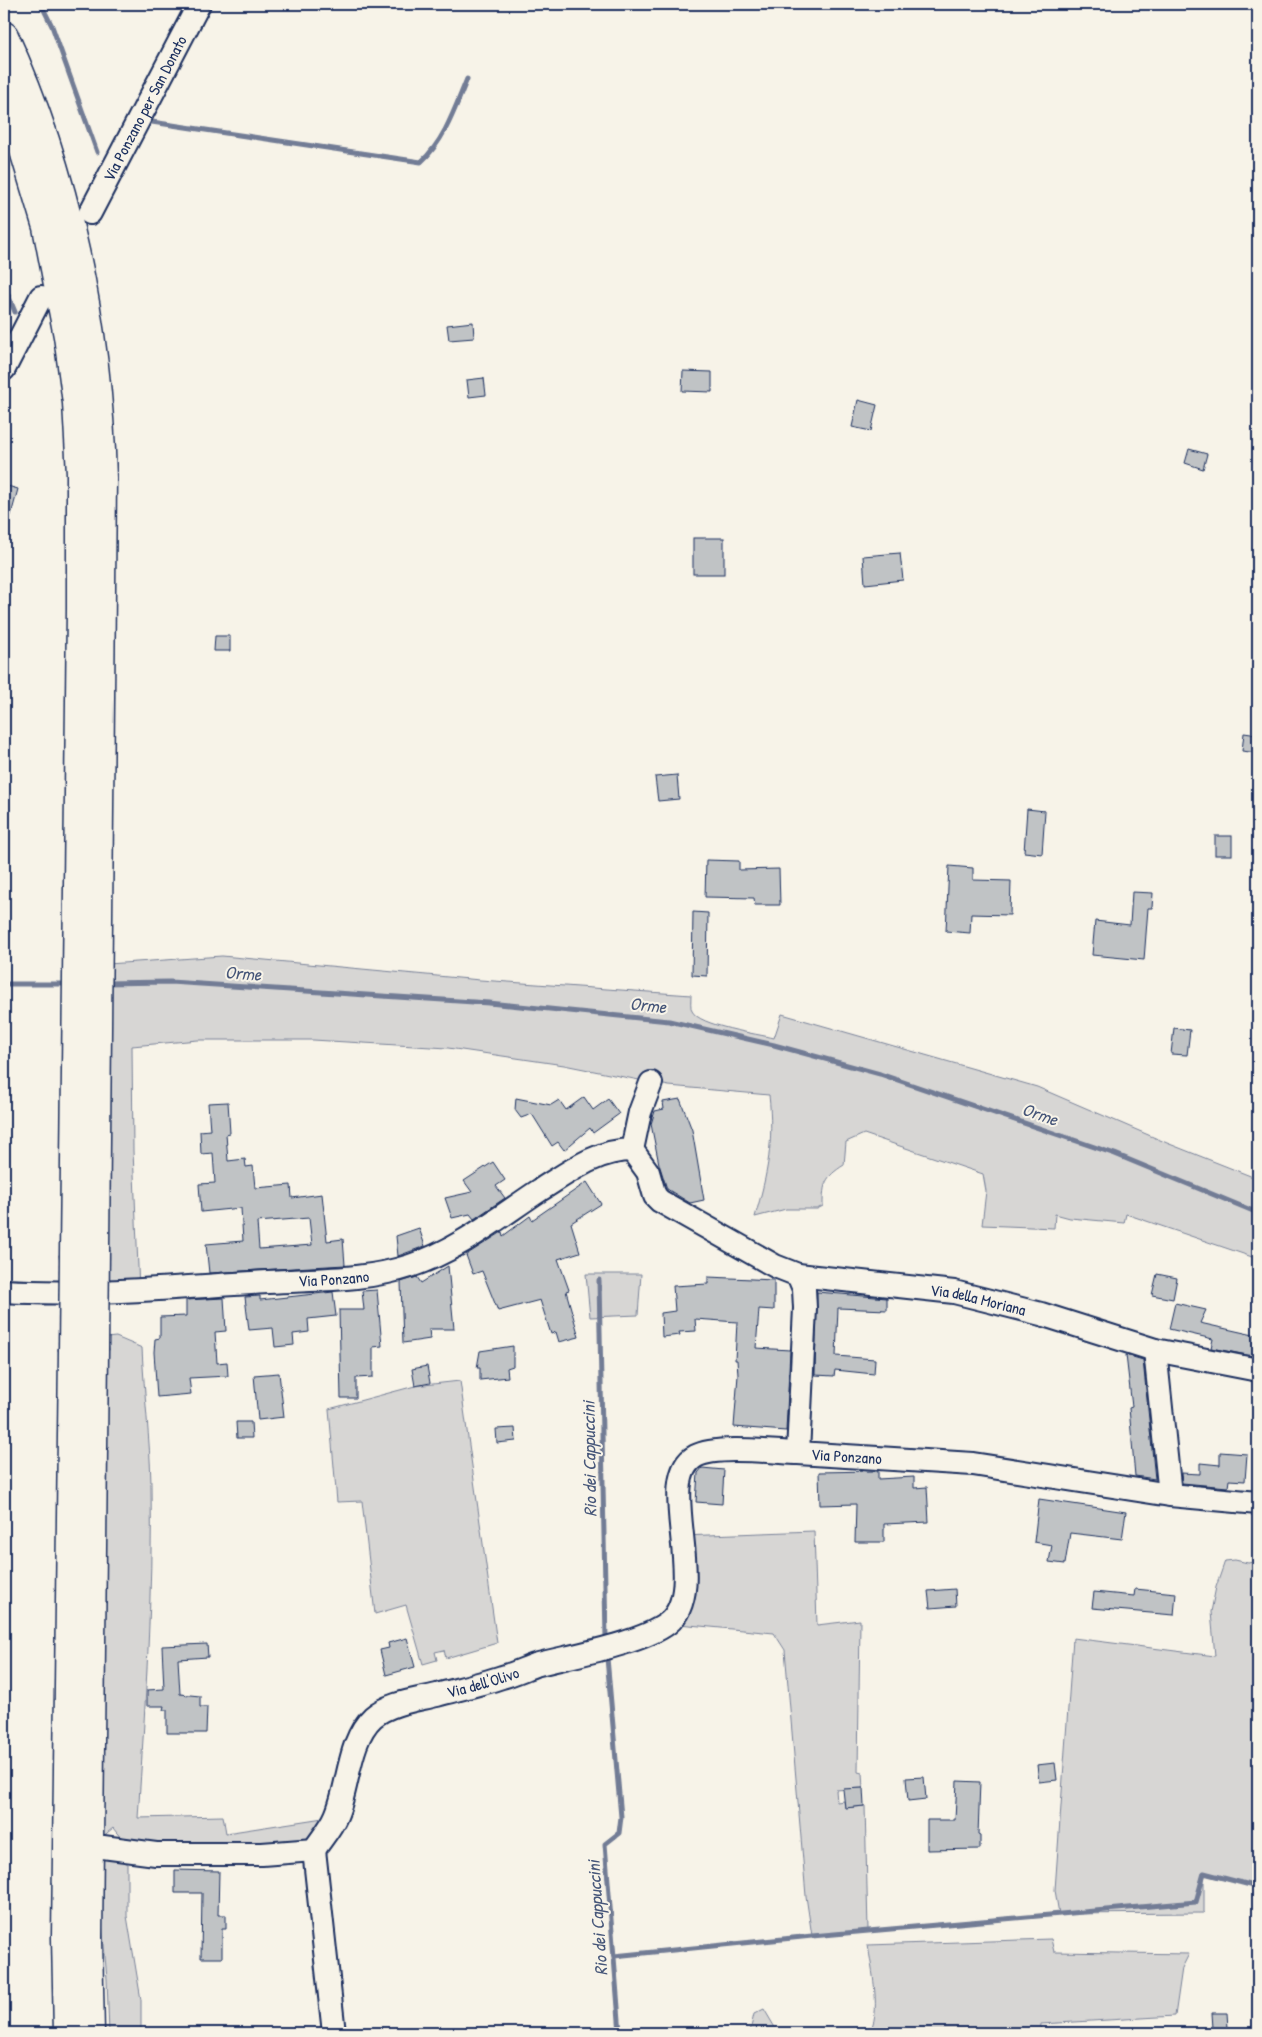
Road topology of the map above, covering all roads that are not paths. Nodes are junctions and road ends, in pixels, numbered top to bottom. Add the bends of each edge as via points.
1 (199, 4) edge
2 (4, 36) edge
3 (4, 92) edge
4 (90, 212) dead end
5 (41, 297) dead end
6 (4, 369) edge
7 (87, 958) junction
8 (651, 1083) dead end
9 (632, 1150) junction
10 (798, 1275) junction
11 (4, 1291) edge
12 (1155, 1350) junction
13 (84, 1351) junction
14 (1258, 1370) edge
15 (798, 1453) junction
16 (1170, 1495) junction
17 (1258, 1503) edge
18 (104, 1847) dead end
19 (314, 1850) junction
20 (68, 2033) edge
21 (90, 2033) edge
22 (334, 2033) edge

1 - 4 street, Via Ponzano per San Donato
2 - 7 highway via 39,125 59,189 75,255 98,395 102,488
3 - 7 highway via 47,227 77,403 81,474
5 - 6 street
7 - 13 highway, bridge
8 - 9 street via 640,1112
9 - 10 street via 648,1172 654,1196 660,1201 774,1266
9 - 11 street, Via Ponzano via 615,1150 590,1160 459,1243 411,1266 374,1275 148,1290
10 - 12 street, Via della Moriana via 954,1292 1041,1314
10 - 15 street, Via Ponzano via 804,1289 805,1308
12 - 14 street, Via della Moriana
12 - 16 street
13 - 20 highway via 66,1938
13 - 21 highway
15 - 16 street, Via Ponzano via 973,1464
15 - 19 street, Via dell'Olivo via 712,1452 690,1461 679,1485 684,1590 679,1610 657,1630 606,1648 400,1705 372,1718 351,1760 336,1816
16 - 17 street, Via Ponzano
18 - 19 street via 156,1854 262,1854
19 - 22 street

